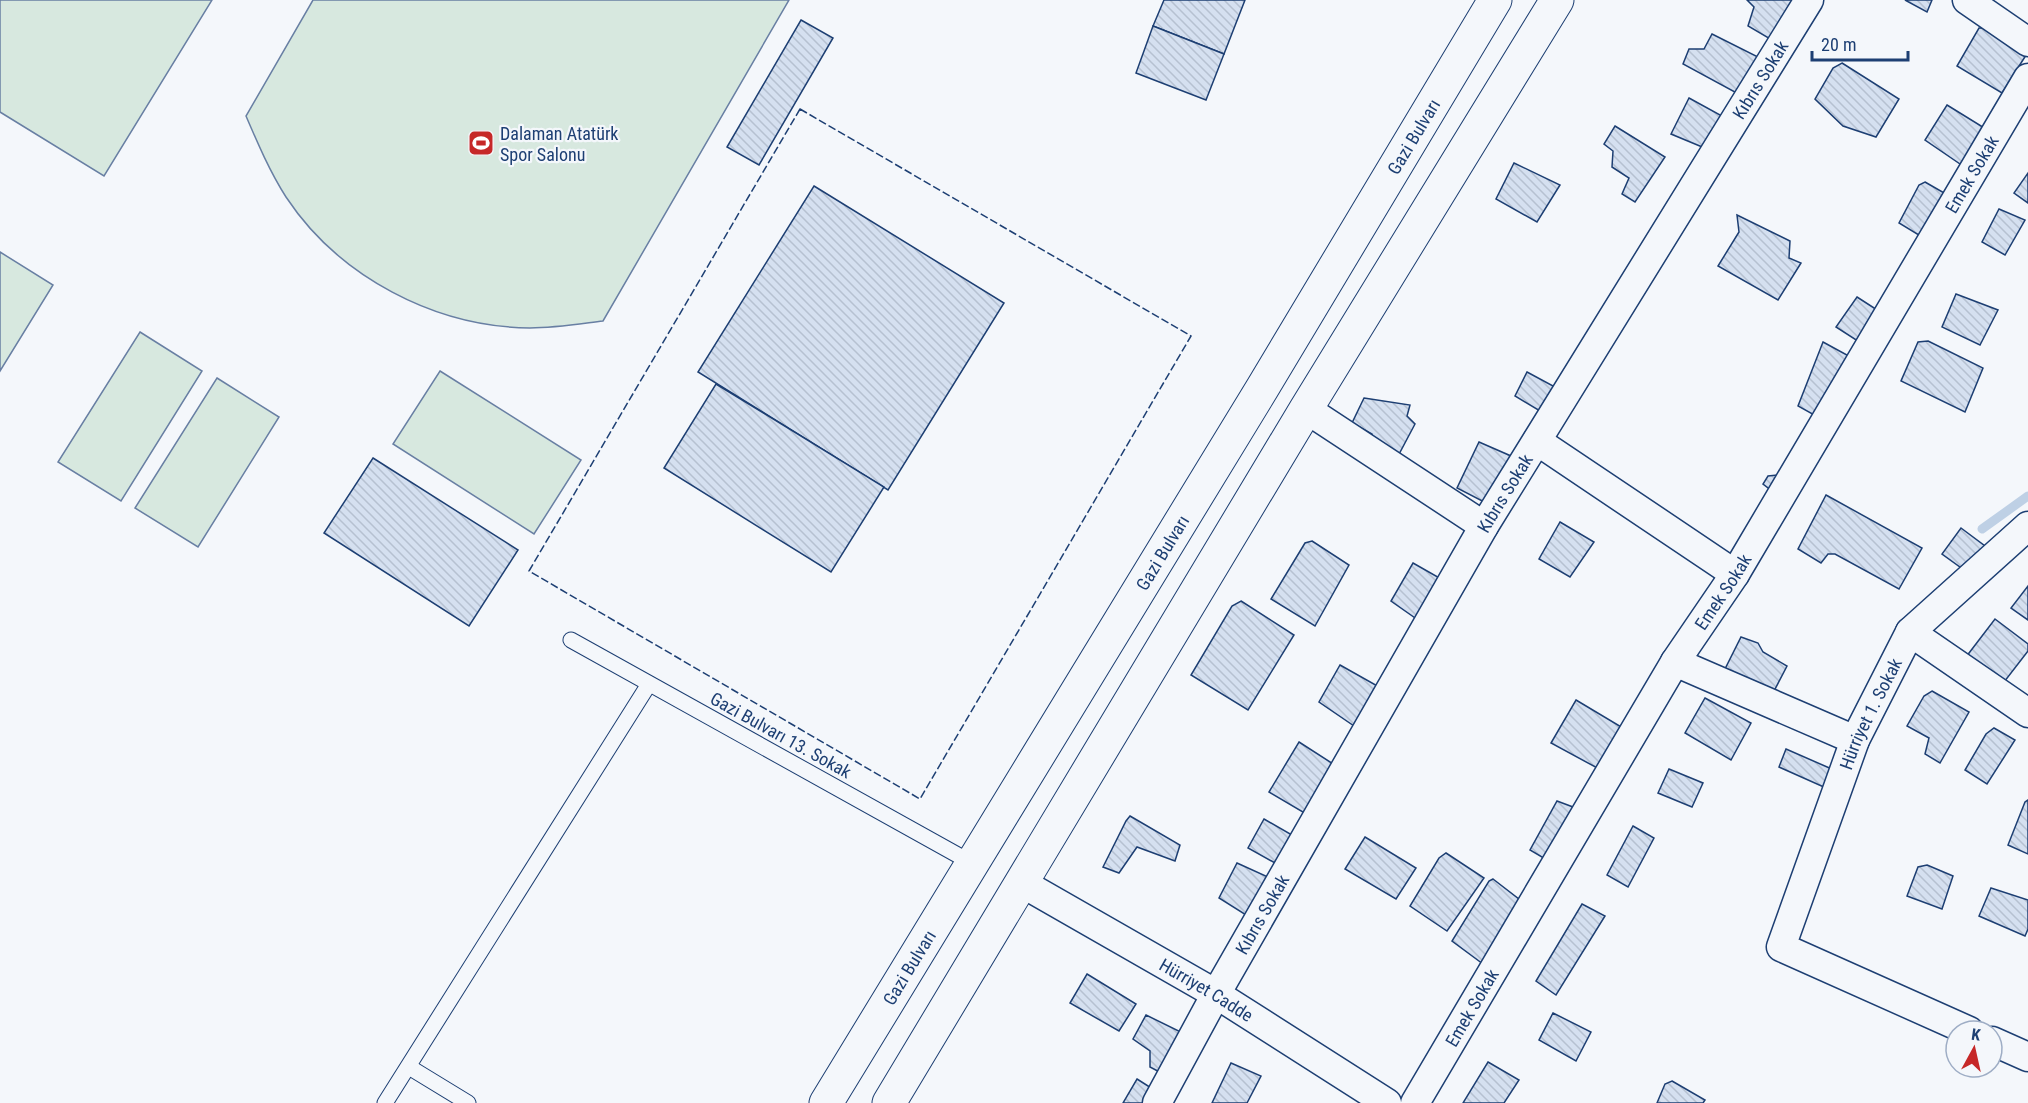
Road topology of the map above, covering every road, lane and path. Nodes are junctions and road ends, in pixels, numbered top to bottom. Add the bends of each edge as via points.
1 (1495, 0) edge
2 (1557, 0) edge
3 (1809, 0) edge
4 (1967, 0) edge
5 (2028, 42) edge
6 (2028, 78) edge
7 (1306, 409) junction
8 (1537, 441) junction
9 (1484, 526) junction
10 (2028, 526) edge
11 (1735, 574) junction
12 (1910, 632) junction
13 (571, 640) dead end
14 (1675, 662) junction
15 (649, 684) junction
16 (2028, 713) edge
17 (1855, 740) junction
18 (972, 863) junction
19 (1022, 883) junction
20 (1216, 994) junction
21 (1944, 1020) edge
22 (2004, 1047) edge
23 (2028, 1058) edge
24 (409, 1067) junction
25 (385, 1103) edge
26 (468, 1103) edge
27 (826, 1103) edge
28 (889, 1103) edge
29 (1157, 1103) edge
30 (1387, 1103) edge
31 (1415, 1103) edge

1 - 18 main road, Gazi Bulvarı
2 - 7 main road
3 - 8 street, Kıbrıs Sokak
4 - 5 street
6 - 11 street, Emek Sokak
7 - 9 street
7 - 19 main road
8 - 9 street, Kıbrıs Sokak
8 - 11 street
9 - 20 street, Kıbrıs Sokak
10 - 12 street, Hürriyet 1. Sokak
11 - 14 street, Emek Sokak
12 - 16 street
12 - 17 street, Hürriyet 1. Sokak
13 - 15 lane, Gazi Bulvarı 13. Sokak
14 - 17 street
14 - 31 street, Emek Sokak
15 - 18 lane, Gazi Bulvarı 13. Sokak
15 - 24 lane
17 - 21 street, Hürriyet 1. Sokak via 1781,947
18 - 19 main road
18 - 27 main road, Gazi Bulvarı
19 - 20 street, Hürriyet Cadde
19 - 28 main road
20 - 29 street, Kıbrıs Sokak
20 - 30 street, Hürriyet Cadde
22 - 23 street
24 - 25 lane
24 - 26 lane

